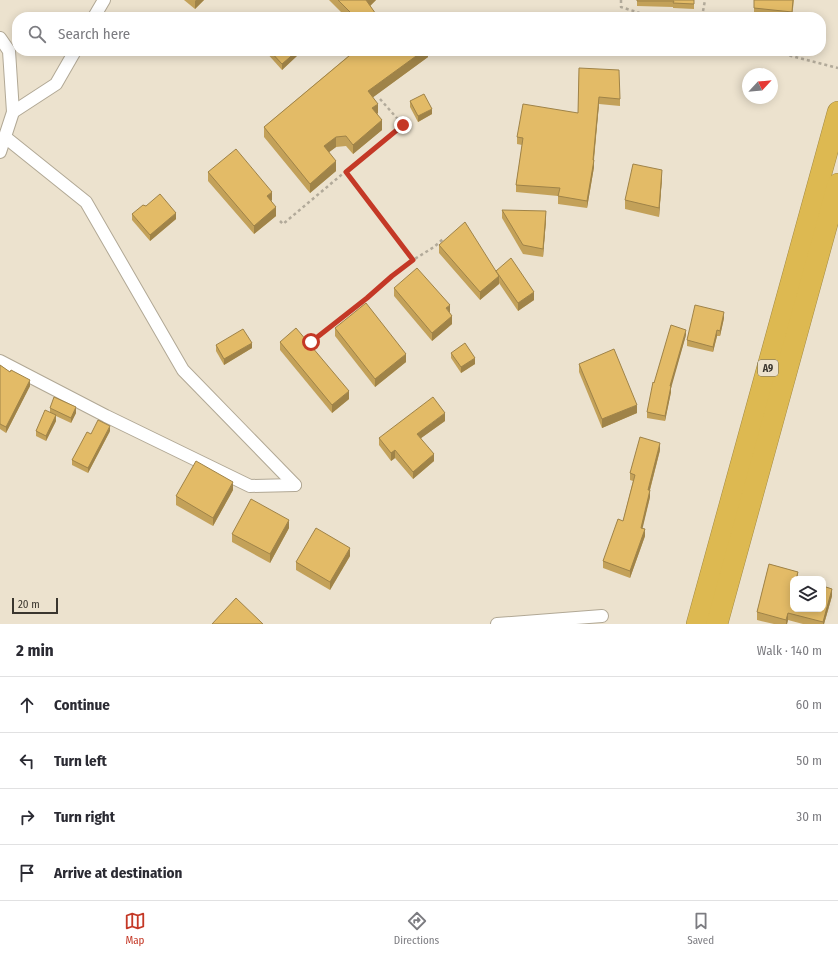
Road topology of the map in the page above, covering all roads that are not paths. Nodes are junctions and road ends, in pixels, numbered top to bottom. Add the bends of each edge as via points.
1 (104, 0) edge
2 (97, 12) edge
3 (0, 38) edge
4 (72, 56) edge
5 (13, 112) junction
6 (838, 112) edge
7 (5, 137) junction
8 (0, 152) edge
9 (838, 184) edge
10 (0, 361) edge
11 (602, 616) dead end
12 (497, 624) edge
13 (698, 624) edge
14 (717, 624) edge

1 - 2 street
3 - 5 street via 9,51
4 - 5 street via 56,84
5 - 7 street
6 - 13 highway, A9
7 - 8 street
7 - 10 street via 86,202 183,370 295,485 250,486
9 - 14 highway, A9
11 - 12 street

